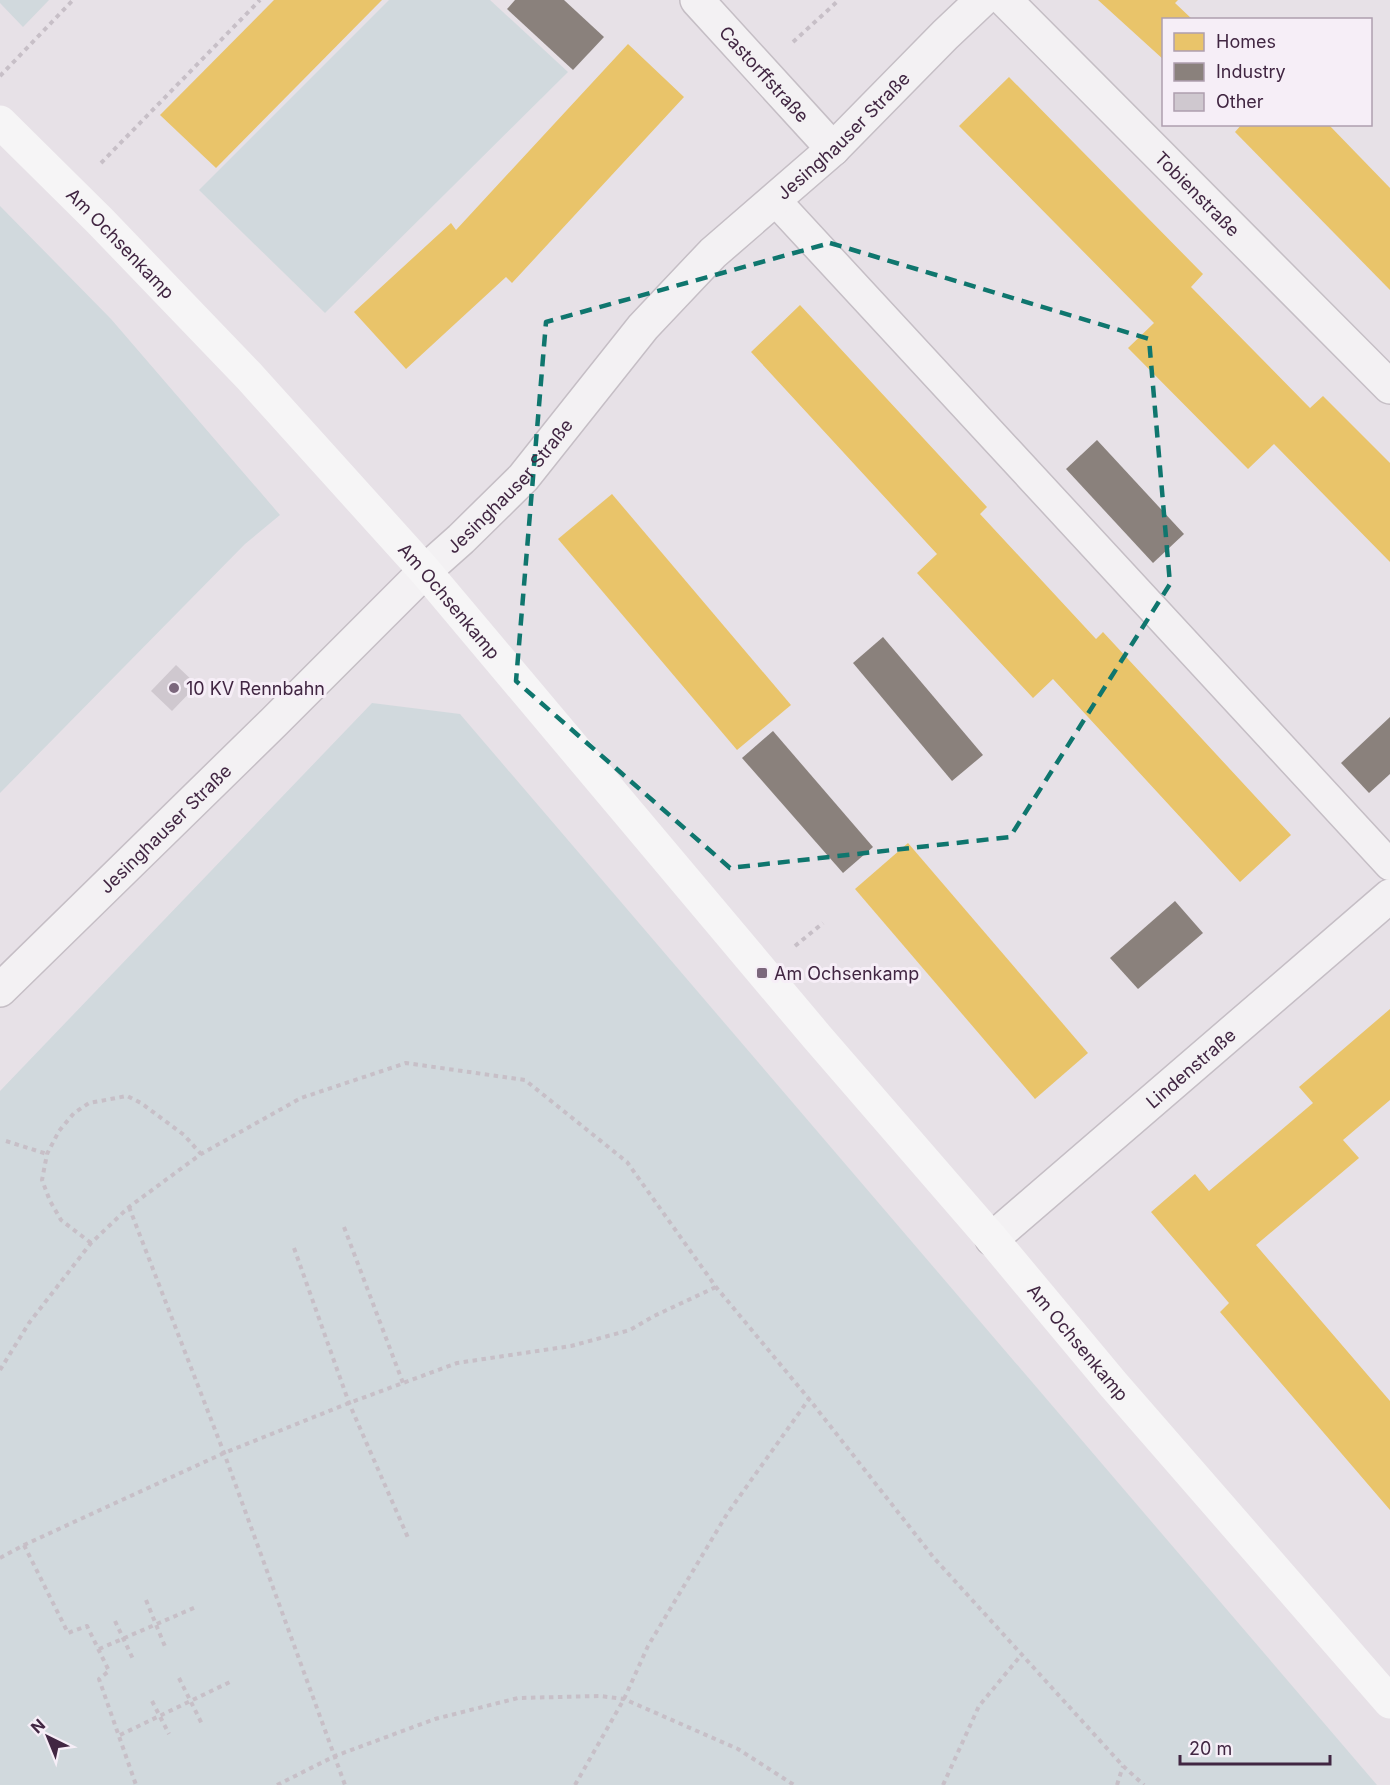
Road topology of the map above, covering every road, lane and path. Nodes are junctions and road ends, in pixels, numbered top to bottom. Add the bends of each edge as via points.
1 (73, 0) edge
2 (260, 0) edge
3 (697, 0) edge
4 (839, 0) edge
5 (982, 0) edge
6 (1005, 0) edge
7 (760, 71) junction
8 (0, 75) edge
9 (0, 122) edge
10 (125, 136) dead end
11 (833, 149) junction
12 (776, 200) junction
13 (1390, 387) edge
14 (424, 571) junction
15 (1390, 865) edge
16 (1390, 896) edge
17 (0, 990) edge
18 (6, 1141) dead end
19 (46, 1154) junction
20 (201, 1154) junction
21 (129, 1207) junction
22 (344, 1227) dead end
23 (992, 1239) junction
24 (91, 1243) junction
25 (294, 1248) dead end
26 (716, 1287) junction
27 (0, 1370) edge
28 (403, 1383) junction
29 (809, 1399) junction
30 (349, 1403) junction
31 (224, 1453) junction
32 (409, 1540) dead end
33 (24, 1545) junction
34 (0, 1558) edge
35 (146, 1600) dead end
36 (196, 1607) dead end
37 (115, 1621) dead end
38 (156, 1624) junction
39 (124, 1638) junction
40 (99, 1649) junction
41 (166, 1649) dead end
42 (1022, 1654) junction
43 (133, 1659) dead end
44 (179, 1678) dead end
45 (232, 1681) dead end
46 (624, 1699) junction
47 (152, 1701) dead end
48 (190, 1701) junction
49 (1390, 1701) edge
50 (160, 1716) junction
51 (202, 1724) dead end
52 (169, 1734) dead end
53 (120, 1735) junction
54 (334, 1756) junction
55 (1123, 1766) junction
56 (136, 1785) edge
57 (277, 1785) edge
58 (345, 1785) edge
59 (575, 1785) edge
60 (794, 1785) edge
61 (943, 1785) edge
62 (1117, 1785) edge
63 (1144, 1785) edge

1 - 8 path
2 - 10 path
3 - 7 street, Castorffstraße
4 - 7 path
5 - 11 street, Jesinghauser Straße
6 - 13 street, Tobienstraße
7 - 11 street, Castorffstraße
9 - 14 main road, Am Ochsenkamp via 249,376
11 - 12 street, Jesinghauser Straße
12 - 14 street, Jesinghauser Straße via 713,253 643,327 524,478
12 - 15 lane
14 - 17 street, Jesinghauser Straße
14 - 23 main road, Am Ochsenkamp
16 - 23 street, Lindenstraße
18 - 19 path
19 - 20 path via 74,1113 89,1103 127,1096 159,1115
19 - 24 path via 42,1180 50,1202 61,1220
20 - 21 path
20 - 26 path via 301,1098 406,1063 525,1080 627,1162
21 - 24 path
21 - 31 path
22 - 28 path
23 - 49 main road, Am Ochsenkamp
24 - 27 path via 29,1323
25 - 30 path
26 - 28 path via 630,1330 571,1346 458,1363
26 - 29 path
28 - 30 path
29 - 42 path via 934,1558
29 - 46 path via 727,1514 648,1647
30 - 31 path
30 - 32 path
31 - 33 path
31 - 54 path
33 - 34 path
33 - 40 path via 68,1633 87,1626
35 - 38 path
36 - 38 path
37 - 39 path
38 - 39 path
38 - 41 path
39 - 40 path
39 - 43 path
40 - 53 path via 110,1671 99,1679
42 - 55 path
42 - 61 path via 979,1706
44 - 48 path
45 - 48 path
46 - 54 path via 518,1698 435,1719
46 - 59 path
46 - 60 path via 738,1749
47 - 50 path
48 - 50 path
48 - 51 path
50 - 52 path
50 - 53 path
53 - 56 path
54 - 57 path
54 - 58 path
55 - 62 path
55 - 63 path

